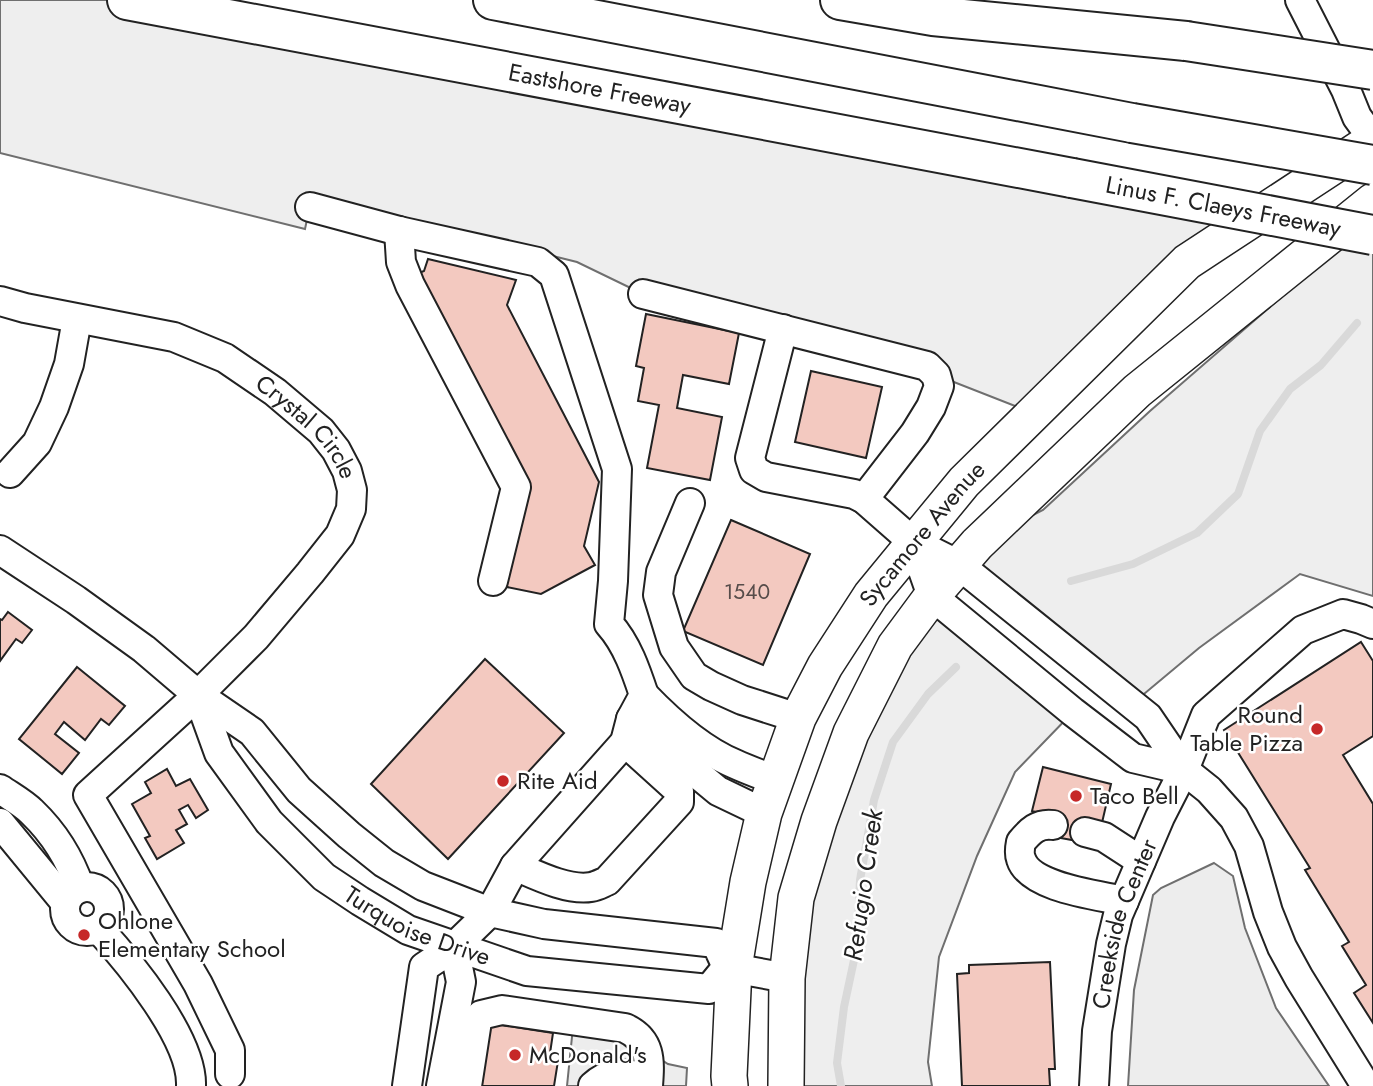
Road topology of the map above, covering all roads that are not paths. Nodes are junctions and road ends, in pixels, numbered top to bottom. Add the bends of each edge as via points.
1 (127, 0) edge
2 (493, 0) edge
3 (840, 0) edge
4 (1300, 0) edge
5 (1373, 70) edge
6 (1373, 140) edge
7 (1373, 165) edge
8 (1072, 178) joint
9 (1373, 201) edge
10 (310, 207) dead end
11 (399, 231) junction
12 (1373, 235) edge
13 (643, 294) dead end
14 (0, 301) edge
15 (77, 319) junction
16 (783, 329) junction
17 (10, 473) dead end
18 (864, 499) junction
19 (690, 503) dead end
20 (913, 542) junction
21 (0, 550) edge
22 (959, 565) junction
23 (493, 581) dead end
24 (932, 596) junction
25 (1373, 624) edge
26 (198, 695) junction
27 (798, 718) junction
28 (633, 719) junction
29 (1184, 770) junction
30 (775, 780) junction
31 (0, 789) edge
32 (764, 813) junction
33 (0, 823) edge
34 (1053, 825) dead end
35 (1085, 832) dead end
36 (1141, 861) junction
37 (515, 866) junction
38 (73, 895) junction
39 (1124, 901) junction
40 (490, 912) junction
41 (454, 947) junction
42 (731, 967) junction
43 (788, 978) junction
44 (230, 1074) dead end
45 (648, 1074) edge
46 (191, 1086) edge
47 (407, 1086) edge
48 (441, 1086) edge
49 (467, 1086) edge
50 (593, 1086) edge
51 (730, 1086) edge
52 (786, 1086) edge
53 (1094, 1086) edge
54 (1366, 1086) edge

1 - 8 highway, Eastshore Freeway
2 - 7 highway, bridge
3 - 5 highway, bridge via 933,16 1186,41
4 - 6 street via 1357,117
6 - 20 main road, Sycamore Avenue via 1188,262 964,482
8 - 12 highway, Linus F. Claeys Freeway, bridge
9 - 22 main road, Sycamore Avenue via 1137,391
10 - 11 street
11 - 23 street via 401,262 410,285 516,487
11 - 28 street via 538,262 554,275 617,469 609,624 638,677
13 - 16 street
14 - 15 street, Crystal Circle
15 - 17 street via 69,364 54,407 37,443
15 - 26 street, Crystal Circle via 174,337 225,358 321,431 347,471 351,509 340,535 256,637
16 - 18 street via 750,458 754,470 766,477
16 - 18 street via 928,366 936,375 939,386 931,407
18 - 20 street
19 - 27 street via 662,572 658,596 674,647 694,676 711,686
20 - 22 street
20 - 24 street
20 - 27 main road, Sycamore Avenue via 864,605
21 - 26 street, Turquoise Drive via 144,649
22 - 24 main road, Sycamore Avenue
22 - 29 street via 1148,717
24 - 29 street via 1133,758
24 - 43 main road, Sycamore Avenue via 895,646 851,733 796,898
25 - 29 street, Creekside Center via 1343,614 1303,630 1206,715
26 - 40 street, Turquoise Drive via 252,732 299,790 384,863 422,886
26 - 41 street, Turquoise Drive via 219,753 269,822 324,877 408,930
26 - 44 street, Crystal Circle via 88,795 198,984 230,1050
27 - 30 main road, Sycamore Avenue
28 - 30 street via 669,721 733,764
28 - 32 street via 718,791
28 - 37 street
28 - 37 street via 679,790 679,802 607,881 576,887
29 - 36 street, Creekside Center
29 - 54 street via 1234,818 1250,846 1282,947
30 - 32 main road, Sycamore Avenue
31 - 38 street via 31,810 62,848 73,869
32 - 42 main road, Sycamore Avenue
33 - 38 street
34 - 39 street via 1034,828 1021,842 1021,860 1030,871 1058,886
35 - 36 street via 1104,837
36 - 39 street, Creekside Center
37 - 40 street
38 - 46 street via 91,887 107,900 106,921 98,928 167,1015 185,1054
39 - 53 street, Creekside Center via 1111,944
40 - 41 street
40 - 42 street, Turquoise Drive via 544,924 716,943
41 - 42 street, Turquoise Drive via 527,971 709,989
41 - 47 street via 424,967
41 - 48 street via 461,982
42 - 43 street
42 - 51 main road, Sycamore Avenue
43 - 52 main road, Sycamore Avenue
45 - 49 street via 643,1040 625,1028 502,1010 481,1015 477,1021
45 - 50 street via 614,1074

